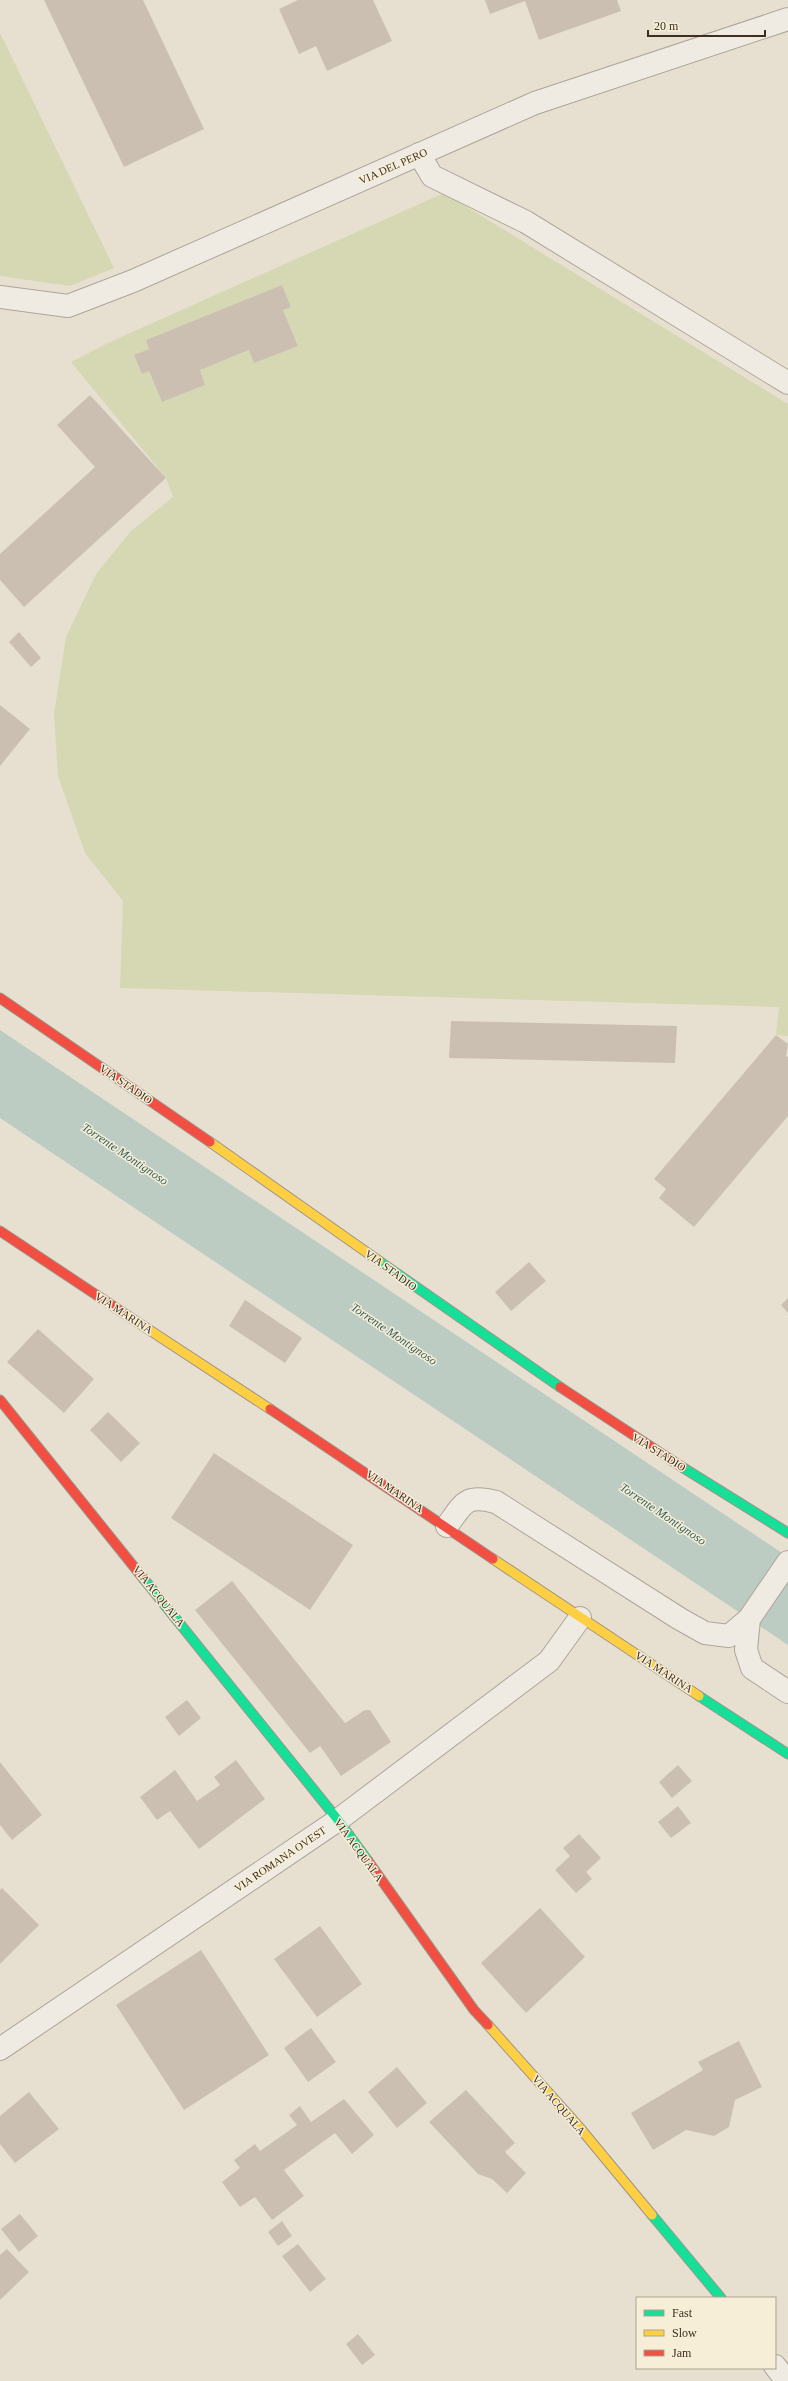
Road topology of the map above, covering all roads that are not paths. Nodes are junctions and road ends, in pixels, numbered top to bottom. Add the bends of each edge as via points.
1 (788, 19) edge
2 (419, 154) junction
3 (0, 297) edge
4 (788, 383) edge
5 (0, 998) edge
6 (0, 1231) edge
7 (0, 1400) edge
8 (447, 1526) junction
9 (788, 1533) edge
10 (788, 1562) edge
11 (580, 1618) junction
12 (749, 1619) junction
13 (788, 1692) edge
14 (788, 1754) edge
15 (338, 1820) junction
16 (0, 2049) edge
17 (720, 2297) edge
18 (776, 2367) edge
19 (787, 2381) edge

1 - 2 street, VIA DEL PERO via 535,103
2 - 3 street, VIA DEL PERO via 133,281 68,306
2 - 4 street via 432,176 526,222
5 - 9 street, VIA STADIO via 284,1193 447,1311 628,1433
6 - 8 street, VIA MARINA
7 - 15 street, VIA ACQUALA
8 - 11 street, VIA MARINA
8 - 12 street via 464,1503 477,1498 496,1502 705,1633 729,1636
10 - 12 street
11 - 14 street, VIA MARINA
11 - 15 street, VIA ROMANA OVEST via 549,1661
12 - 13 street via 746,1650 752,1668
15 - 16 street, VIA ROMANA OVEST
15 - 17 street, VIA ACQUALA via 474,2010 580,2128
18 - 19 street

